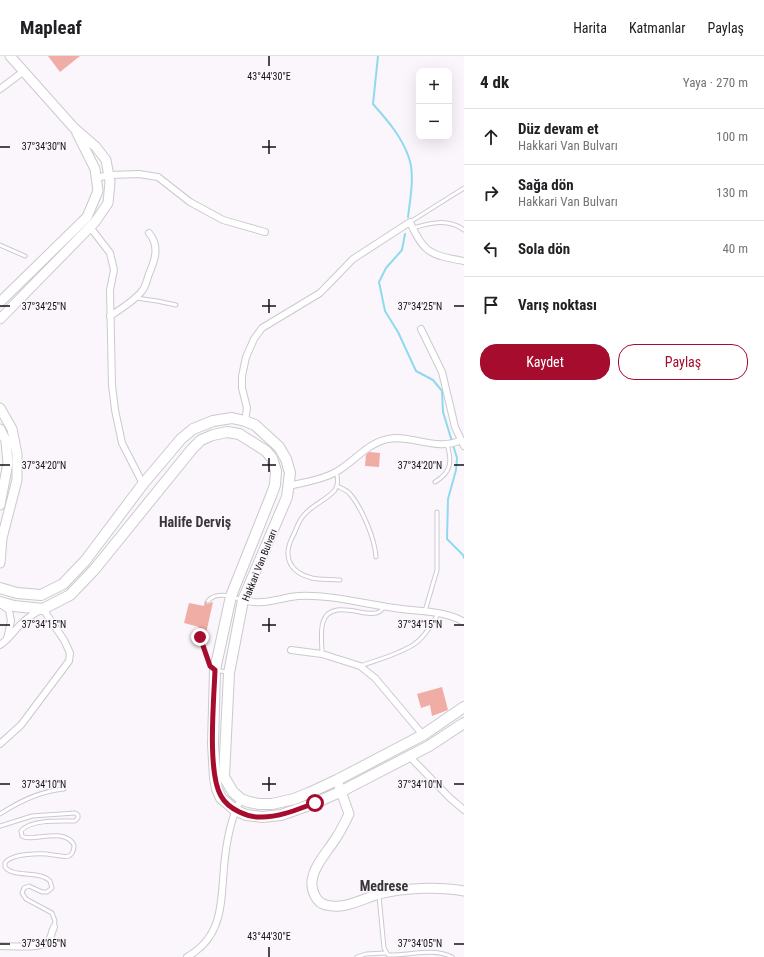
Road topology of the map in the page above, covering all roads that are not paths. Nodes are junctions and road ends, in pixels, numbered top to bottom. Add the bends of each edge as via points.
1 (10, 56) edge
2 (24, 71) junction
3 (0, 89) edge
4 (74, 128) junction
5 (109, 175) junction
6 (96, 178) junction
7 (464, 188) edge
8 (411, 225) junction
9 (90, 227) junction
10 (464, 230) edge
11 (265, 232) dead end
12 (149, 233) dead end
13 (0, 245) edge
14 (25, 256) dead end
15 (464, 261) edge
16 (134, 298) junction
17 (0, 302) edge
18 (176, 305) dead end
19 (110, 316) junction
20 (0, 319) edge
21 (421, 329) dead end
22 (0, 408) edge
23 (245, 421) junction
24 (0, 429) edge
25 (460, 443) edge
26 (448, 444) junction
27 (336, 472) junction
28 (435, 482) dead end
29 (142, 484) junction
30 (289, 486) junction
31 (337, 486) junction
32 (0, 505) edge
33 (437, 512) dead end
34 (376, 557) dead end
35 (0, 563) edge
36 (340, 580) dead end
37 (0, 588) edge
38 (231, 596) junction
39 (243, 600) junction
40 (208, 601) dead end
41 (0, 603) edge
42 (384, 606) junction
43 (43, 609) junction
44 (425, 612) junction
45 (438, 614) junction
46 (464, 622) edge
47 (200, 637) dead end
48 (7, 640) junction
49 (0, 645) edge
50 (290, 650) dead end
51 (322, 654) junction
52 (360, 666) junction
53 (215, 670) junction
54 (229, 673) junction
55 (464, 707) edge
56 (464, 722) edge
57 (423, 735) junction
58 (0, 744) edge
59 (409, 756) junction
60 (337, 780) junction
61 (64, 789) dead end
62 (342, 791) junction
63 (241, 799) junction
64 (235, 810) junction
65 (464, 810) edge
66 (0, 814) edge
67 (0, 826) edge
68 (464, 891) edge
69 (379, 894) junction
70 (54, 927) joint
71 (0, 946) edge
72 (386, 953) junction
73 (187, 957) edge
74 (357, 957) edge
75 (452, 957) edge

1 - 2 street
2 - 3 street
2 - 4 street
4 - 5 street via 96,147 106,160
4 - 6 street via 95,169
5 - 6 street
5 - 9 street via 108,203
5 - 11 street via 139,174 158,177 190,202 223,220
6 - 17 street via 98,191 87,217
7 - 8 lane
8 - 10 lane via 442,222 454,224
8 - 15 street via 420,242 431,252
8 - 23 street via 352,259 320,293 262,328 246,357 242,376 247,408
9 - 19 street via 110,253 114,270 110,290
9 - 20 street
12 - 16 street via 156,246 154,262 143,290
13 - 14 lane
16 - 18 lane
16 - 19 street
19 - 29 street via 115,410 122,443
21 - 25 street via 442,372
22 - 35 street via 12,429 17,454 17,480 2,538
23 - 29 main road, Hakkari Van Bulvarı via 232,418 213,421 194,429 180,439
23 - 30 main road, Hakkari Van Bulvarı via 255,425 279,447 290,473
24 - 32 street via 6,441 8,463
25 - 26 street
26 - 27 street via 387,439 366,450
26 - 28 lane via 450,466 444,476
27 - 30 street
27 - 31 lane
29 - 37 main road, Hakkari Van Bulvarı via 85,561 63,584 41,595 17,593
30 - 39 main road, Hakkari Van Bulvarı via 287,497
31 - 34 lane via 350,493 362,514 373,538
31 - 36 lane via 302,517 290,541 287,556 292,567 302,574 313,578
33 - 44 lane via 437,570
38 - 39 lane
38 - 40 lane via 215,596
38 - 43 main road, Hakkari Van Bulvarı via 275,485 276,471 272,458 266,451 239,434 228,432 201,440 94,570 70,595
38 - 53 main road, Hakkari Van Bulvarı
39 - 42 street via 264,603 297,596 321,596
39 - 54 main road, Hakkari Van Bulvarı
41 - 43 main road
41 - 48 street via 9,610 11,621
42 - 44 street
42 - 51 lane via 380,612 335,611 326,616 322,624
43 - 48 street via 20,625
43 - 58 street via 64,640 70,653 69,661 21,725
44 - 45 street
45 - 46 street
45 - 52 lane via 428,631 413,645
47 - 53 lane via 210,666
48 - 49 street
50 - 51 street
51 - 52 street
52 - 57 street via 375,678
53 - 54 lane
53 - 64 main road, Hakkari Van Bulvarı via 215,778 221,798
54 - 63 main road, Hakkari Van Bulvarı via 224,777 233,792
55 - 57 main road
56 - 59 main road, Hakkari Van Bulvarı via 429,746
57 - 60 main road
59 - 62 main road, Hakkari Van Bulvarı
59 - 65 street
60 - 62 street
60 - 63 main road via 294,799 272,804
61 - 66 lane via 34,795
62 - 64 main road, Hakkari Van Bulvarı via 281,815 262,817 246,815
62 - 69 street via 349,814 315,871 312,881 314,892 318,902 333,906 355,903
63 - 64 street
64 - 73 street via 230,826 217,922 203,946
67 - 70 lane via 32,816 69,813 78,815 75,821 52,821 25,827 21,831 22,836 26,838 50,835 68,839 74,845 74,851 70,855 26,855 10,858 5,862 5,867 10,871 45,877 50,881 52,888 47,892 29,886 24,888 22,893 26,899 52,913
68 - 69 street via 418,888
69 - 72 lane
70 - 71 street via 46,943
72 - 74 lane
72 - 75 lane via 392,956 430,953

